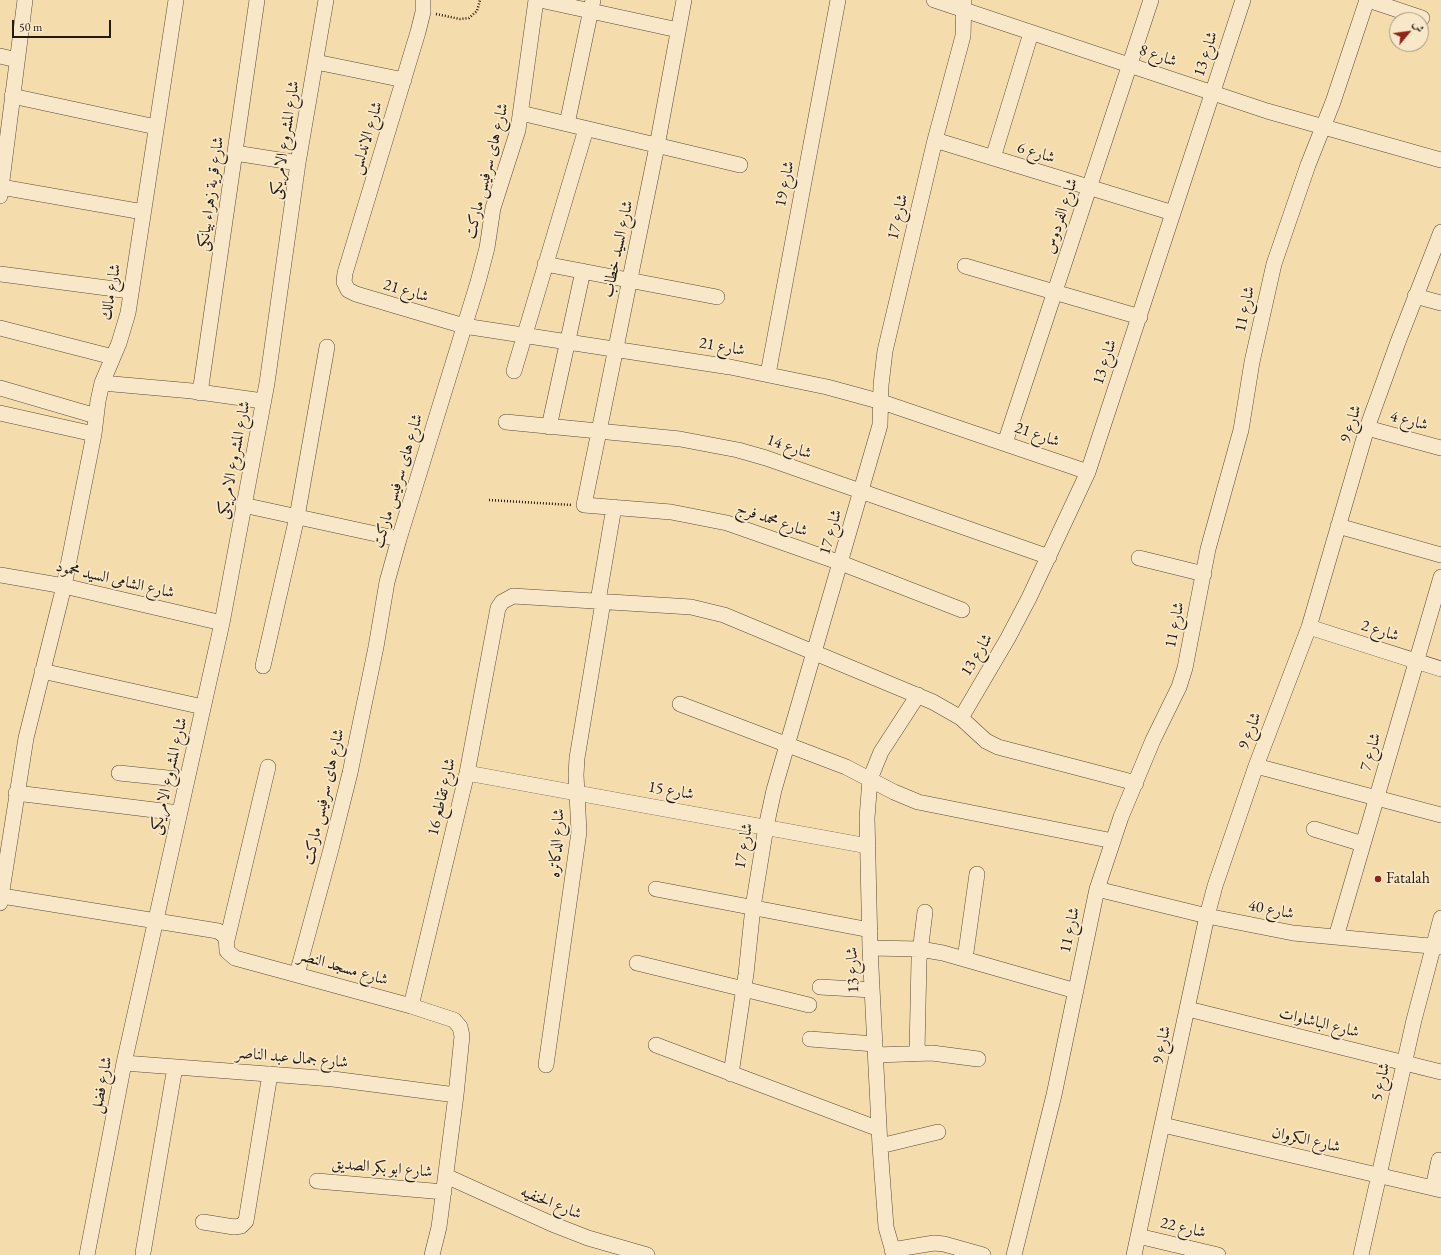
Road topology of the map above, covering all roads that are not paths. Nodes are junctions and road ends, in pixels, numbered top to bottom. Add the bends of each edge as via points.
1 (25, 0) edge
2 (176, 0) edge
3 (256, 0) edge
4 (326, 0) edge
5 (536, 0) edge
6 (540, 0) edge
7 (684, 0) edge
8 (838, 0) edge
9 (934, 0) edge
10 (1150, 0) edge
11 (1243, 0) edge
12 (1368, 0) edge
13 (592, 5) edge
14 (965, 5) edge
15 (423, 6) edge
16 (1404, 12) edge
17 (678, 30) junction
18 (1031, 33) junction
19 (0, 56) edge
20 (17, 60) junction
21 (316, 62) junction
22 (1129, 65) junction
23 (404, 80) junction
24 (1212, 93) junction
25 (12, 96) junction
26 (521, 113) junction
27 (567, 124) junction
28 (156, 127) junction
29 (1323, 128) junction
30 (586, 129) junction
31 (935, 140) junction
32 (3, 143) edge
33 (657, 146) junction
34 (235, 153) junction
35 (993, 158) junction
36 (1441, 160) edge
37 (298, 163) junction
38 (740, 165) dead end
39 (1089, 188) junction
40 (0, 191) edge
41 (143, 212) junction
42 (1173, 214) junction
43 (1441, 232) edge
44 (545, 264) junction
45 (965, 266) dead end
46 (583, 271) junction
47 (0, 274) edge
48 (630, 280) junction
49 (346, 286) joint
50 (130, 291) junction
51 (1055, 292) junction
52 (718, 296) dead end
53 (1415, 296) junction
54 (1441, 303) edge
55 (1140, 317) junction
56 (464, 326) junction
57 (0, 328) edge
58 (524, 336) junction
59 (567, 343) junction
60 (327, 348) dead end
61 (615, 350) junction
62 (112, 357) junction
63 (514, 371) dead end
64 (768, 374) junction
65 (102, 384) junction
66 (0, 388) edge
67 (200, 393) junction
68 (263, 401) junction
69 (882, 402) junction
70 (0, 413) edge
71 (96, 416) junction
72 (506, 422) dead end
73 (549, 427) junction
74 (1367, 428) junction
75 (599, 432) junction
76 (94, 434) junction
77 (1005, 443) junction
78 (1441, 448) edge
79 (1088, 472) junction
80 (861, 491) junction
81 (243, 505) junction
82 (584, 505) joint
83 (614, 507) junction
84 (297, 517) junction
85 (1338, 526) junction
86 (399, 539) junction
87 (1441, 556) edge
88 (1049, 557) junction
89 (1139, 558) dead end
90 (841, 563) junction
91 (1204, 574) junction
92 (0, 575) edge
93 (1441, 577) edge
94 (64, 586) junction
95 (600, 601) junction
96 (962, 610) dead end
97 (222, 623) junction
98 (1309, 627) junction
99 (815, 653) junction
100 (1416, 661) junction
101 (263, 666) dead end
102 (1441, 669) edge
103 (42, 670) junction
104 (918, 695) junction
105 (680, 704) dead end
106 (203, 707) junction
107 (961, 718) junction
108 (787, 746) junction
109 (1256, 766) junction
110 (268, 767) dead end
111 (119, 773) dead end
112 (467, 773) junction
113 (870, 779) junction
114 (186, 780) junction
115 (1136, 783) junction
116 (577, 792) junction
117 (1376, 798) junction
118 (10, 799) edge
119 (179, 813) junction
120 (1441, 815) edge
121 (766, 827) junction
122 (1314, 829) dead end
123 (1113, 840) junction
124 (1363, 844) junction
125 (868, 846) junction
126 (977, 874) dead end
127 (656, 889) dead end
128 (1097, 889) junction
129 (1, 891) edge
130 (753, 907) junction
131 (925, 912) dead end
132 (1207, 916) junction
133 (1441, 918) edge
134 (155, 922) junction
135 (870, 930) junction
136 (1336, 937) junction
137 (227, 940) junction
138 (1437, 947) edge
139 (870, 948) junction
140 (920, 950) junction
141 (964, 959) junction
142 (637, 963) dead end
143 (297, 974) junction
144 (820, 987) dead end
145 (744, 990) junction
146 (872, 990) junction
147 (1076, 991) junction
148 (412, 1006) junction
149 (809, 1006) dead end
150 (1188, 1009) junction
151 (810, 1039) dead end
152 (656, 1045) dead end
153 (875, 1050) junction
154 (917, 1052) junction
155 (978, 1059) dead end
156 (1404, 1062) junction
157 (124, 1063) junction
158 (546, 1064) dead end
159 (175, 1067) junction
160 (1441, 1072) edge
161 (270, 1074) junction
162 (731, 1074) junction
163 (456, 1095) junction
164 (1163, 1126) junction
165 (879, 1129) junction
166 (938, 1132) dead end
167 (880, 1146) junction
168 (1439, 1160) dead end
169 (1379, 1175) junction
170 (446, 1176) junction
171 (317, 1181) dead end
172 (1437, 1189) edge
173 (444, 1192) junction
174 (203, 1222) dead end
175 (1138, 1236) junction
176 (143, 1253) dead end
177 (893, 1253) edge
178 (87, 1255) edge
179 (432, 1255) edge
180 (647, 1255) edge
181 (983, 1255) edge
182 (1014, 1255) edge
183 (1134, 1255) edge
184 (1218, 1255) edge
185 (1361, 1255) edge

1 - 20 street
2 - 28 street, شارع مالك
3 - 34 street, شارع قرية زهراء بيانكى
4 - 21 street, شارع المشروع الامريكى
5 - 26 street, شارع هاى سرفيس ماركت
6 - 13 street
7 - 17 street, شارع السيد خطاب
8 - 64 street, شارع 19
9 - 14 street, شارع 8
10 - 22 street, شارع الفردوس
11 - 24 street, شارع 13
12 - 16 street
12 - 29 street, شارع 11
13 - 17 street
13 - 27 street
14 - 18 street, شارع 8
14 - 31 street, شارع 17 via 963,36
15 - 23 street, شارع الاندلس
17 - 33 street, شارع السيد خطاب
18 - 22 street, شارع 8
18 - 35 street
19 - 20 street
20 - 25 street
21 - 23 street
21 - 37 street, شارع المشروع الامريكى
22 - 24 street, شارع 8
22 - 39 street, شارع الفردوس
23 - 49 street, شارع الاندلس via 348,263 344,278
24 - 29 street, شارع 8
24 - 42 street, شارع 13
25 - 28 street
25 - 32 street
26 - 27 street
26 - 56 street, شارع هاى سرفيس ماركت via 493,208 487,248
27 - 30 street
28 - 41 street, شارع مالك
29 - 36 street, شارع 8
29 - 91 street, شارع 11 via 1272,272 1252,362 1241,430 1216,516
30 - 33 street
30 - 44 street
31 - 35 street, شارع 6
31 - 69 street, شارع 17 via 884,351
32 - 40 street
33 - 38 street
33 - 48 street, شارع السيد خطاب
34 - 37 street
34 - 67 street, شارع قرية زهراء بيانكى
35 - 39 street, شارع 6
37 - 68 street, شارع المشروع الامريكى via 268,383
39 - 42 street, شارع 6
39 - 51 street, شارع الفردوس
40 - 41 street
41 - 50 street, شارع مالك
42 - 55 street, شارع 13
43 - 53 street, شارع 9
44 - 46 street
44 - 58 street
45 - 51 street
46 - 48 street
46 - 59 street
47 - 50 street
48 - 52 street
48 - 61 street, شارع السيد خطاب
49 - 56 street, شارع 21 via 356,294
50 - 62 street, شارع مالك via 128,313
51 - 55 street
51 - 77 street, شارع الفردوس
53 - 54 street
53 - 74 street, شارع 9
55 - 79 street, شارع 13
56 - 58 street, شارع 21
56 - 86 street, شارع هاى سرفيس ماركت
57 - 62 street
58 - 59 street, شارع 21
58 - 63 street
59 - 61 street, شارع 21
59 - 73 street
60 - 84 street
61 - 64 street, شارع 21 via 692,360
61 - 75 street, شارع السيد خطاب
62 - 65 street, شارع مالك
64 - 69 street, شارع 21
65 - 67 street
65 - 71 street, شارع مالك
66 - 71 street
67 - 68 street
68 - 81 street, شارع المشروع الامريكى
69 - 77 street, شارع 21
69 - 80 street, شارع 17 via 880,425
70 - 76 street
71 - 76 street, شارع مالك
72 - 73 street, شارع 14
73 - 75 street, شارع 14
74 - 78 street, شارع 4
74 - 85 street, شارع 9
75 - 80 street, شارع 14 via 680,439 738,450
75 - 82 street, شارع السيد خطاب
76 - 94 street, شارع مالك
77 - 79 street, شارع 21
79 - 88 street, شارع 13
80 - 88 street, شارع 14
80 - 90 street, شارع 17
81 - 84 street
81 - 97 street, شارع المشروع الامريكى
82 - 83 street, شارع محمد فرج
83 - 90 street, شارع محمد فرج via 706,518
83 - 95 street, شارع الدكاتره
84 - 86 street
84 - 101 street
85 - 87 street
85 - 98 street, شارع 9
86 - 143 street, شارع هاى سرفيس ماركت via 386,589 350,773
88 - 107 street, شارع 13 via 1008,638
89 - 91 street
90 - 96 street, شارع محمد فرج
90 - 99 street, شارع 17
91 - 115 street, شارع 11 via 1179,687 1153,740
92 - 94 street, شارع الشامى السيد محمود
93 - 100 street, شارع 7
94 - 97 street, شارع الشامى السيد محمود
94 - 103 street, شارع مالك
95 - 99 street via 708,610
95 - 112 street, شارع تقاطع 16 via 520,596 507,598 498,608
95 - 116 street, شارع الدكاتره via 577,758
97 - 106 street, شارع المشروع الامريكى
98 - 100 street, شارع 2
98 - 109 street, شارع 9
99 - 104 street
99 - 108 street, شارع 17
100 - 102 street, شارع 2
100 - 117 street, شارع 7
103 - 106 street
103 - 118 street, شارع مالك
104 - 107 street
104 - 113 street, شارع 13 via 881,752
105 - 108 street
106 - 114 street, شارع المشروع الامريكى
107 - 115 street via 986,741 998,746
108 - 113 street via 846,767
108 - 121 street, شارع 17
109 - 117 street
109 - 132 street, شارع 9
110 - 137 street
111 - 114 street
112 - 116 street, شارع 15
112 - 148 street, شارع تقاطع 16
113 - 123 street via 918,802
113 - 125 street, شارع 13
114 - 119 street, شارع المشروع الامريكى
115 - 123 street, شارع 11
116 - 121 street, شارع 15
116 - 158 street, شارع الدكاتره via 578,838
117 - 120 street
117 - 124 street, شارع 7
118 - 119 street
118 - 129 street, شارع مالك
119 - 134 street, شارع المشروع الامريكى
121 - 125 street, شارع 15
121 - 130 street, شارع 17
122 - 124 street
123 - 128 street, شارع 11
124 - 136 street, شارع 7
125 - 135 street, شارع 13
126 - 141 street
127 - 130 street
128 - 132 street, شارع 40
128 - 147 street, شارع 11
129 - 134 street
130 - 135 street
130 - 145 street, شارع 17
131 - 140 street
132 - 136 street, شارع 40 via 1293,933
132 - 150 street, شارع 9
133 - 138 street, شارع 5
134 - 137 street via 218,931 224,934
134 - 157 street, شارع فضل
135 - 139 street, شارع 13
136 - 138 street, شارع 40
137 - 143 street, شارع مسجد النصر via 227,951 232,956
138 - 156 street, شارع 5
139 - 140 street
139 - 146 street, شارع 13
140 - 141 street
140 - 154 street
141 - 147 street
142 - 145 street
143 - 148 street, شارع مسجد النصر
144 - 146 street
145 - 149 street
145 - 162 street, شارع 17
146 - 153 street, شارع 13
147 - 182 street, شارع 11 via 1046,1133
148 - 163 street, شارع مسجد النصر via 449,1018 460,1027 462,1036
150 - 156 street, شارع الباشاوات
150 - 164 street, شارع 9
151 - 153 street
152 - 162 street
153 - 154 street
153 - 165 street, شارع 13
154 - 155 street
156 - 160 street, شارع الباشاوات
156 - 169 street, شارع 5
157 - 159 street, شارع جمال عبد الناصر
157 - 178 street, شارع فضل
159 - 161 street, شارع جمال عبد الناصر
159 - 176 street
161 - 163 street, شارع جمال عبد الناصر via 333,1079
161 - 174 street via 246,1221 241,1226 234,1227
162 - 165 street
163 - 170 street, شارع مسجد النصر
164 - 169 street, شارع الكروان
164 - 175 street, شارع 9
165 - 167 street, شارع 13
166 - 167 street
167 - 177 street, شارع 13 via 886,1227
168 - 172 street
169 - 172 street, شارع الكروان
169 - 185 street, شارع 5
170 - 173 street, شارع مسجد النصر
170 - 180 street, شارع الحنفيه via 552,1224 588,1238
171 - 173 street, شارع ابو بكر الصديق
173 - 179 street, شارع مسجد النصر
175 - 183 street, شارع 9
175 - 184 street, شارع 22
177 - 181 street via 934,1243

